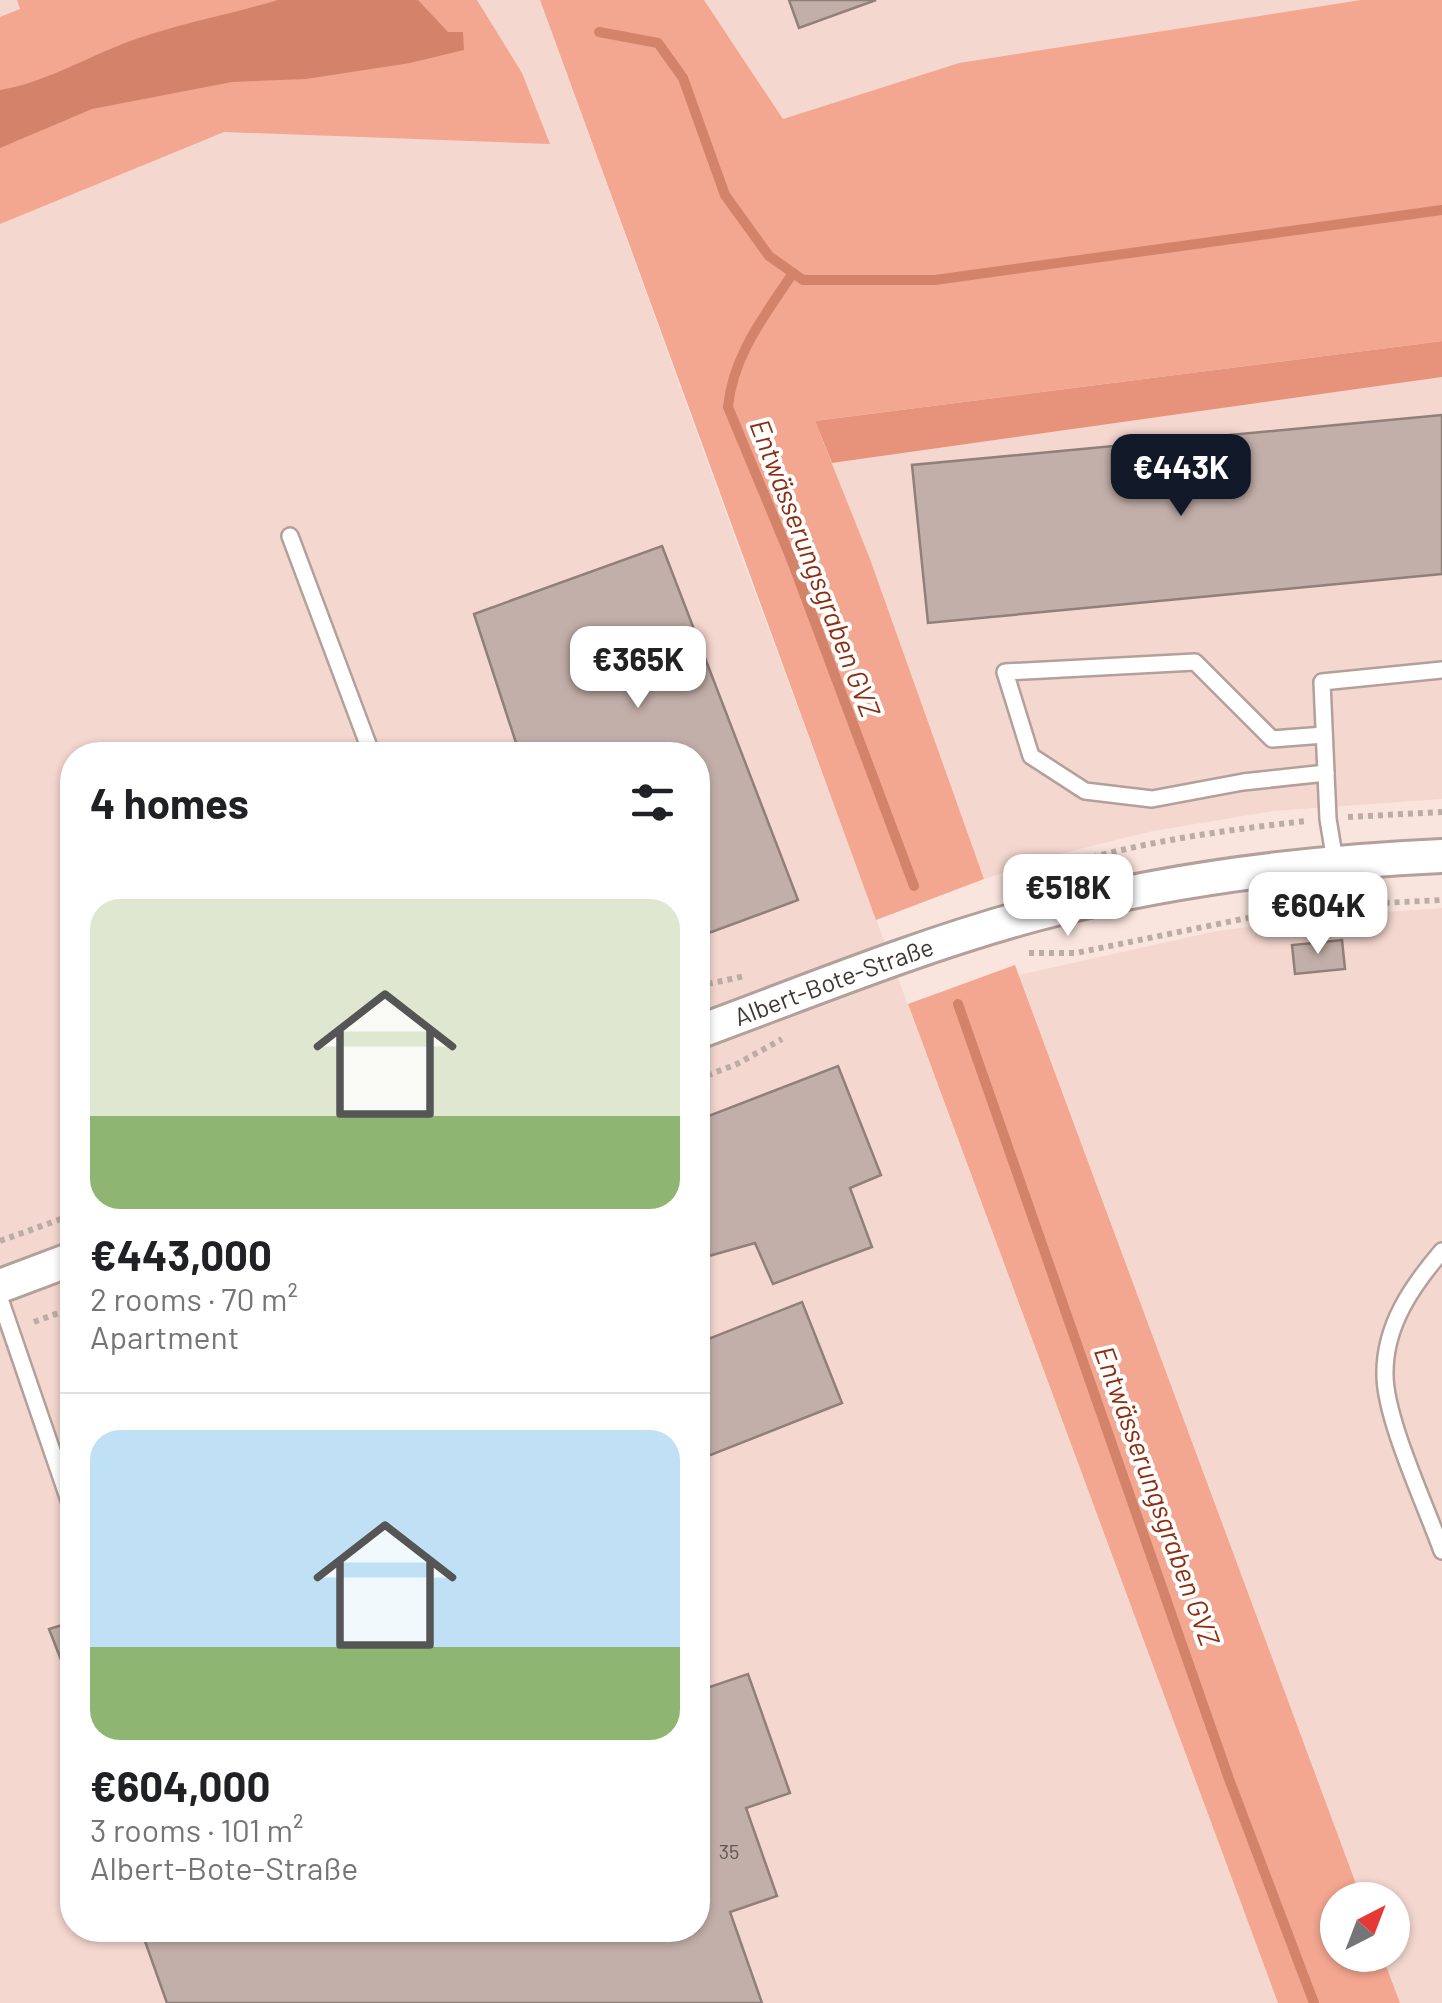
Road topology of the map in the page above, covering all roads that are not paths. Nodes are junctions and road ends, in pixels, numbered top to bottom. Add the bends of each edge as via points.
1 (290, 536) dead end
2 (1442, 670) edge
3 (1324, 735) junction
4 (367, 742) edge
5 (1326, 773) junction
6 (1442, 856) edge
7 (1335, 861) junction
8 (710, 1028) edge
9 (1442, 1250) edge
10 (60, 1264) edge
11 (0, 1286) edge
12 (0, 1299) edge
13 (60, 1474) edge
14 (1442, 1551) edge

1 - 4 lane
2 - 3 lane via 1322,682
3 - 5 lane
3 - 5 lane via 1272,739 1194,662 1005,672 1031,756 1085,791 1152,799
5 - 7 lane
6 - 7 street, Albert-Bote-Straße
7 - 8 street, Albert-Bote-Straße via 1205,878 1033,915
9 - 14 lane via 1401,1308 1384,1374 1388,1405
10 - 11 street
12 - 13 lane

